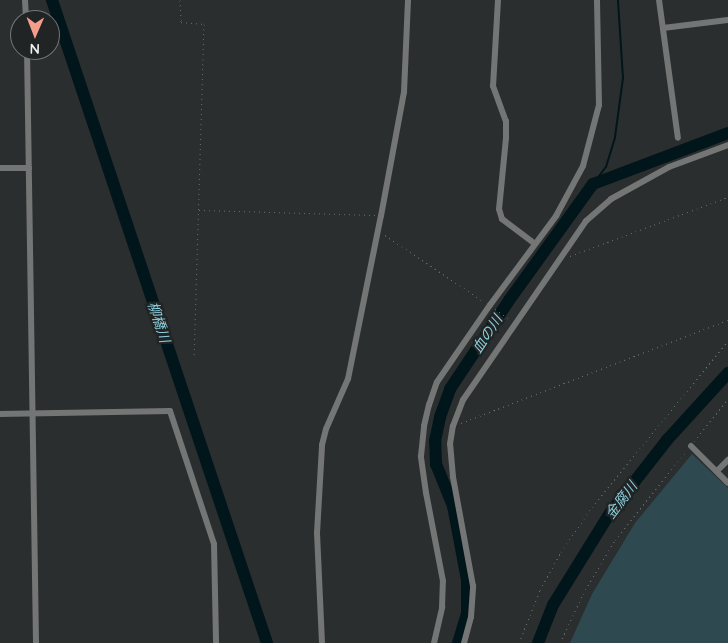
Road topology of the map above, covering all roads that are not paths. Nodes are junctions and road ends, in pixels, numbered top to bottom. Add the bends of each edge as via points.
1 (408, 0) edge
2 (498, 0) edge
3 (597, 0) edge
4 (659, 0) edge
5 (728, 20) edge
6 (663, 28) junction
7 (27, 60) edge
8 (678, 138) dead end
9 (728, 145) edge
10 (0, 168) edge
11 (28, 168) junction
12 (535, 244) junction
13 (32, 413) junction
14 (0, 414) edge
15 (691, 446) road end
16 (728, 460) edge
17 (717, 471) junction
18 (728, 483) edge
19 (36, 643) edge
20 (216, 643) edge
21 (322, 643) edge
22 (434, 643) edge
23 (464, 643) edge

1 - 21 street via 404,92 381,216 348,379 322,445 317,533
2 - 12 street via 493,86 506,121 499,209 502,219
3 - 12 street via 599,105 592,138 570,192
4 - 6 street
5 - 6 street
6 - 8 street
7 - 11 street
9 - 23 street via 669,167 611,199 586,221 463,400 450,444 473,586 471,617
10 - 11 street
11 - 13 street
12 - 22 street via 437,382 424,426 421,456 443,581 442,607
13 - 14 street
13 - 19 street
13 - 20 street via 170,411 214,544
15 - 17 street
16 - 17 street
17 - 18 street

